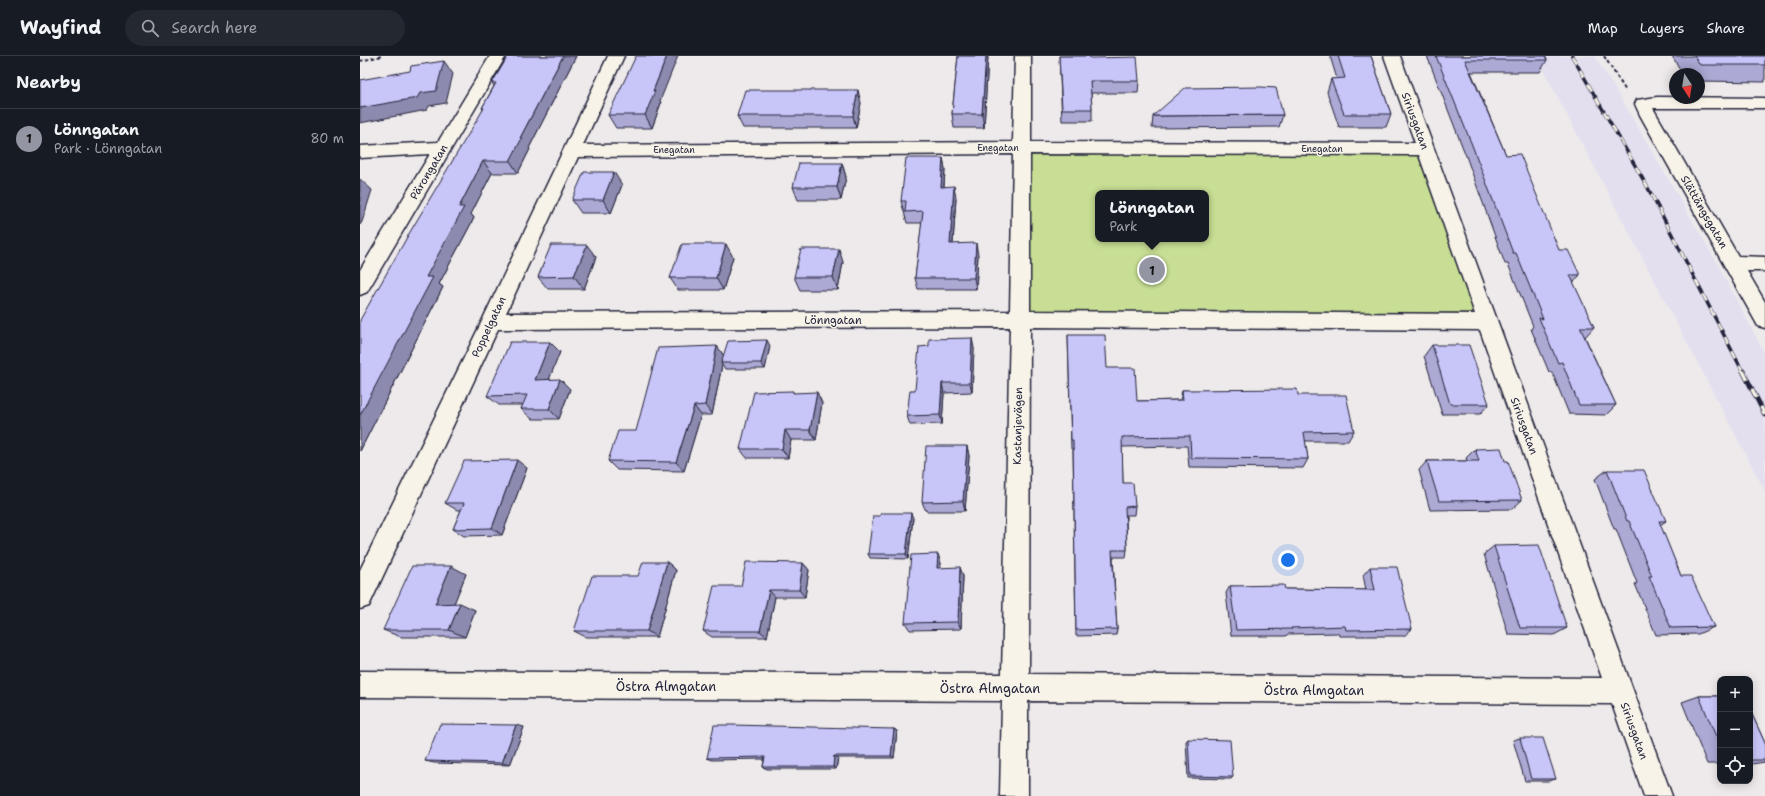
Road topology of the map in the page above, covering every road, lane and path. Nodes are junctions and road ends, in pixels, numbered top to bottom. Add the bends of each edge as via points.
1 (382, 56) edge
2 (498, 56) edge
3 (616, 56) edge
4 (1023, 56) edge
5 (1392, 56) edge
6 (1604, 56) edge
7 (360, 61) edge
8 (1765, 103) edge
9 (1643, 104) junction
10 (444, 148) junction
11 (1022, 148) junction
12 (1425, 149) junction
13 (572, 151) junction
14 (360, 152) edge
15 (1734, 263) junction
16 (1765, 264) edge
17 (360, 287) edge
18 (1020, 319) junction
19 (1765, 320) edge
20 (492, 321) junction
21 (1486, 322) junction
22 (360, 597) edge
23 (360, 684) edge
24 (1015, 688) junction
25 (1620, 691) junction
26 (1014, 796) edge
27 (1658, 796) edge

1 - 7 path
2 - 10 street, Pärongatan
3 - 13 street, Poppelgatan
4 - 11 street, Kastanjevägen
5 - 12 street, Siriusgatan
6 - 9 path via 1626,91
8 - 9 street
9 - 15 street, Slättängsgatan
10 - 14 street
10 - 17 street, Pärongatan
11 - 12 street, Enegatan
11 - 13 street, Enegatan
11 - 18 street, Kastanjevägen
12 - 21 street, Siriusgatan
13 - 20 street, Poppelgatan
15 - 16 street
15 - 19 street, Slättängsgatan
18 - 20 street, Lönngatan
18 - 21 street, Lönngatan
18 - 24 street, Kastanjevägen
20 - 22 street, Poppelgatan
21 - 25 street, Siriusgatan
23 - 24 street, Östra Almgatan
24 - 25 street, Östra Almgatan
24 - 26 street, Kastanjevägen
25 - 27 street, Siriusgatan

